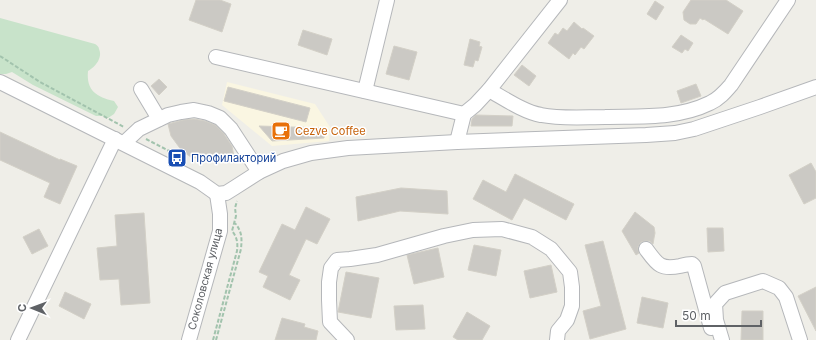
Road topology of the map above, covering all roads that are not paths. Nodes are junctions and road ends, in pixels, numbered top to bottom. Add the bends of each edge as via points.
1 (387, 0) edge
2 (560, 0) edge
3 (788, 0) edge
4 (216, 57) dead end
5 (0, 82) edge
6 (816, 87) edge
7 (141, 89) dead end
8 (489, 90) junction
9 (365, 91) junction
10 (464, 114) junction
11 (159, 119) junction
12 (119, 141) junction
13 (456, 142) junction
14 (259, 172) junction
15 (217, 194) junction
16 (646, 249) dead end
17 (18, 340) edge
18 (189, 340) edge
19 (347, 340) edge
20 (557, 340) edge
21 (714, 340) edge
22 (722, 340) edge
23 (800, 340) edge

1 - 9 street
2 - 8 street
3 - 8 street via 722,96 693,110 662,116 574,118 541,115
4 - 9 street
5 - 12 street
6 - 13 street via 694,129 675,133
7 - 11 street
8 - 10 street
9 - 10 street
10 - 13 street
11 - 12 street
11 - 14 street via 194,110 220,118 231,129
12 - 15 street via 200,182
12 - 17 street
13 - 14 street via 348,148 311,153
14 - 15 street via 226,193
15 - 18 street, Соколовская улица via 220,231
16 - 21 street via 654,261 665,268 689,264 694,266
19 - 20 street via 330,322 329,282 331,268 338,260 377,255 473,230 502,229 532,237 551,249 570,272 572,306 567,320 558,331
22 - 23 street via 716,320 715,304 724,292 764,281 779,288 786,297

